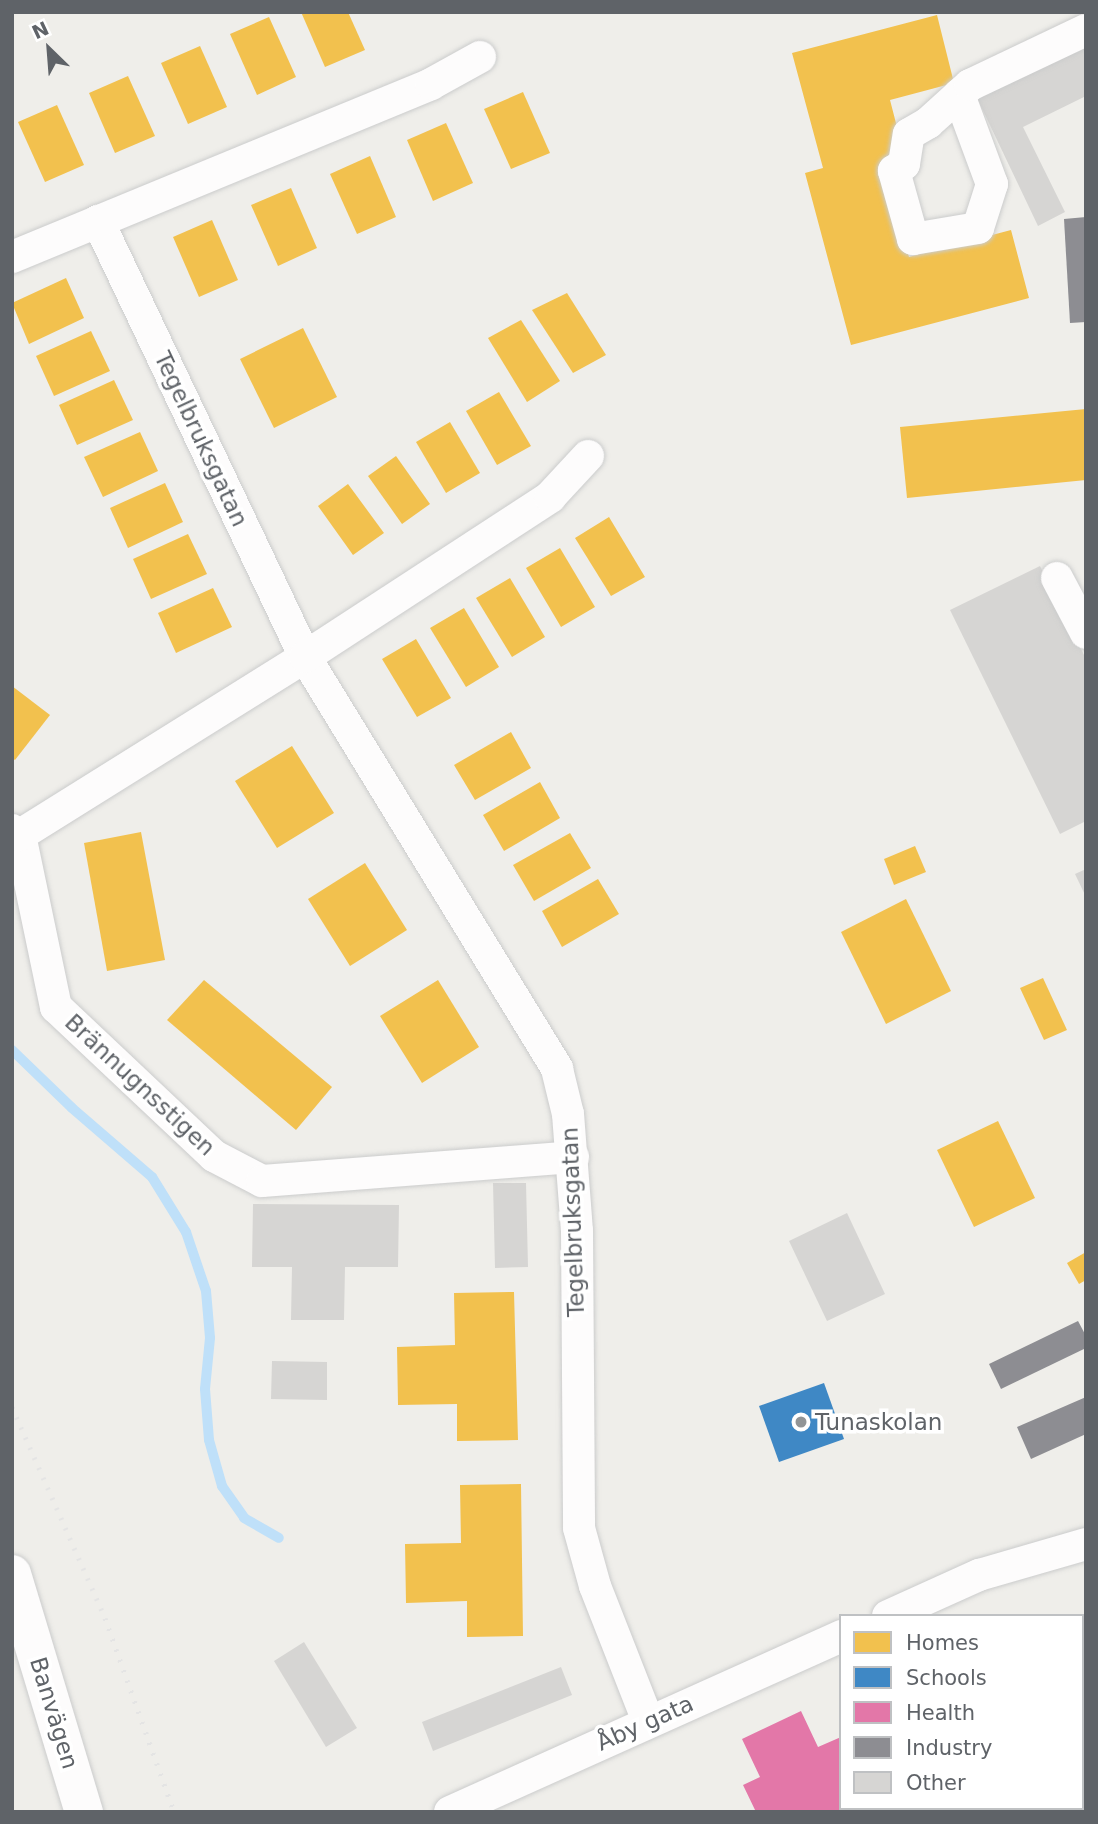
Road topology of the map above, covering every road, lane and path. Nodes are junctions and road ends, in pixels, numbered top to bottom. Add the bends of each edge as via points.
1 (1086, 30) edge
2 (480, 57) dead end
3 (959, 95) dead end
4 (98, 221) junction
5 (12, 257) edge
6 (588, 456) dead end
7 (1057, 578) dead end
8 (1086, 633) edge
9 (304, 657) junction
10 (16, 832) edge
11 (573, 1157) junction
12 (1086, 1544) edge
13 (12, 1574) edge
14 (892, 1614) edge
15 (839, 1637) edge
16 (648, 1721) junction
17 (84, 1812) edge
18 (450, 1812) edge

1 - 3 street via 970,85
2 - 4 street via 431,84
4 - 5 street
4 - 9 street, Tegelbruksgatan
6 - 9 street via 550,497
7 - 8 street
9 - 10 street
9 - 11 street, Tegelbruksgatan via 558,1069
10 - 11 street, Brännugnsstigen via 56,1007 214,1156 262,1181
11 - 16 street, Tegelbruksgatan via 579,1528 594,1586
12 - 14 street via 979,1575
13 - 17 street, Banvägen
15 - 16 street, Åby gata
16 - 18 street, Åby gata

